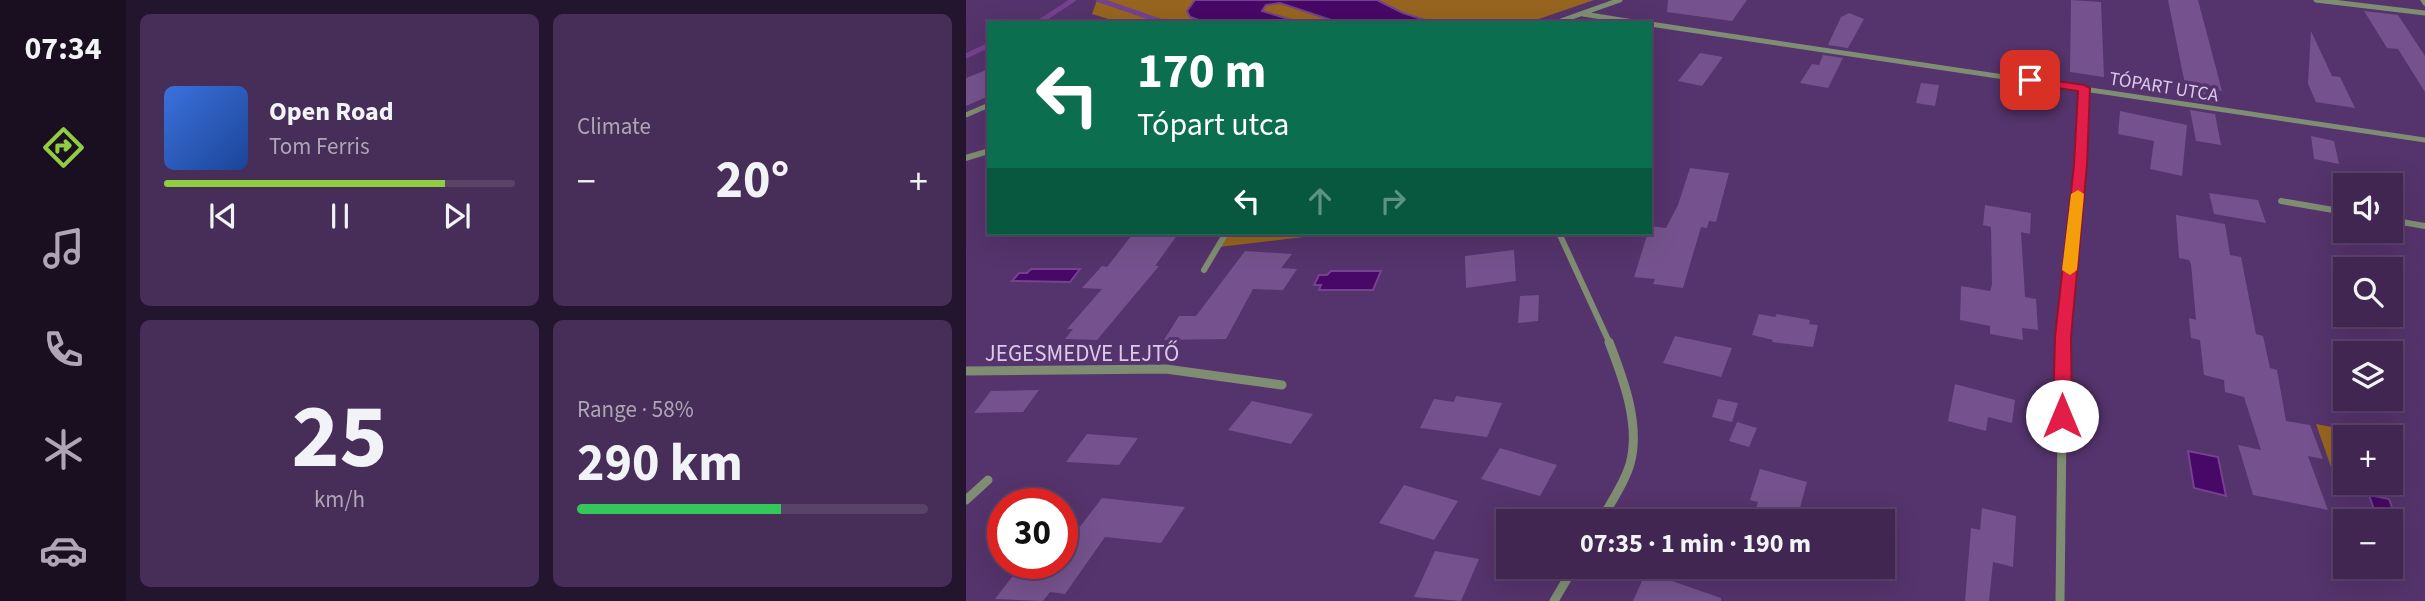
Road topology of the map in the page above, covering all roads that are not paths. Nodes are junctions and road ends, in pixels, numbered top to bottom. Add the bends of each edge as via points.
1 (1620, 0) edge
2 (2316, 0) edge
3 (2425, 13) edge
4 (1579, 14) junction
5 (1560, 21) edge
6 (1626, 21) edge
7 (1652, 24) edge
8 (2084, 88) junction
9 (987, 106) edge
10 (966, 115) edge
11 (2425, 140) edge
12 (987, 151) edge
13 (966, 158) edge
14 (2281, 201) dead end
15 (2333, 210) edge
16 (2403, 222) edge
17 (2425, 226) edge
18 (1225, 235) edge
19 (1560, 235) edge
20 (1204, 270) dead end
21 (966, 371) edge
22 (1282, 385) dead end
23 (988, 480) dead end
24 (966, 500) edge
25 (1607, 509) edge
26 (1567, 579) edge
27 (1554, 601) edge
28 (2060, 601) edge

1 - 4 street
2 - 3 street
4 - 5 street
4 - 6 street
7 - 8 street, TÓPART UTCA
8 - 11 street, TÓPART UTCA
8 - 28 street via 2063,337
9 - 10 street
12 - 13 street
14 - 15 street
16 - 17 street
18 - 20 street
19 - 25 street via 1600,319 1632,426 1631,462
21 - 22 street, JEGESMEDVE LEJTŐ via 1166,369
23 - 24 street
26 - 27 street

